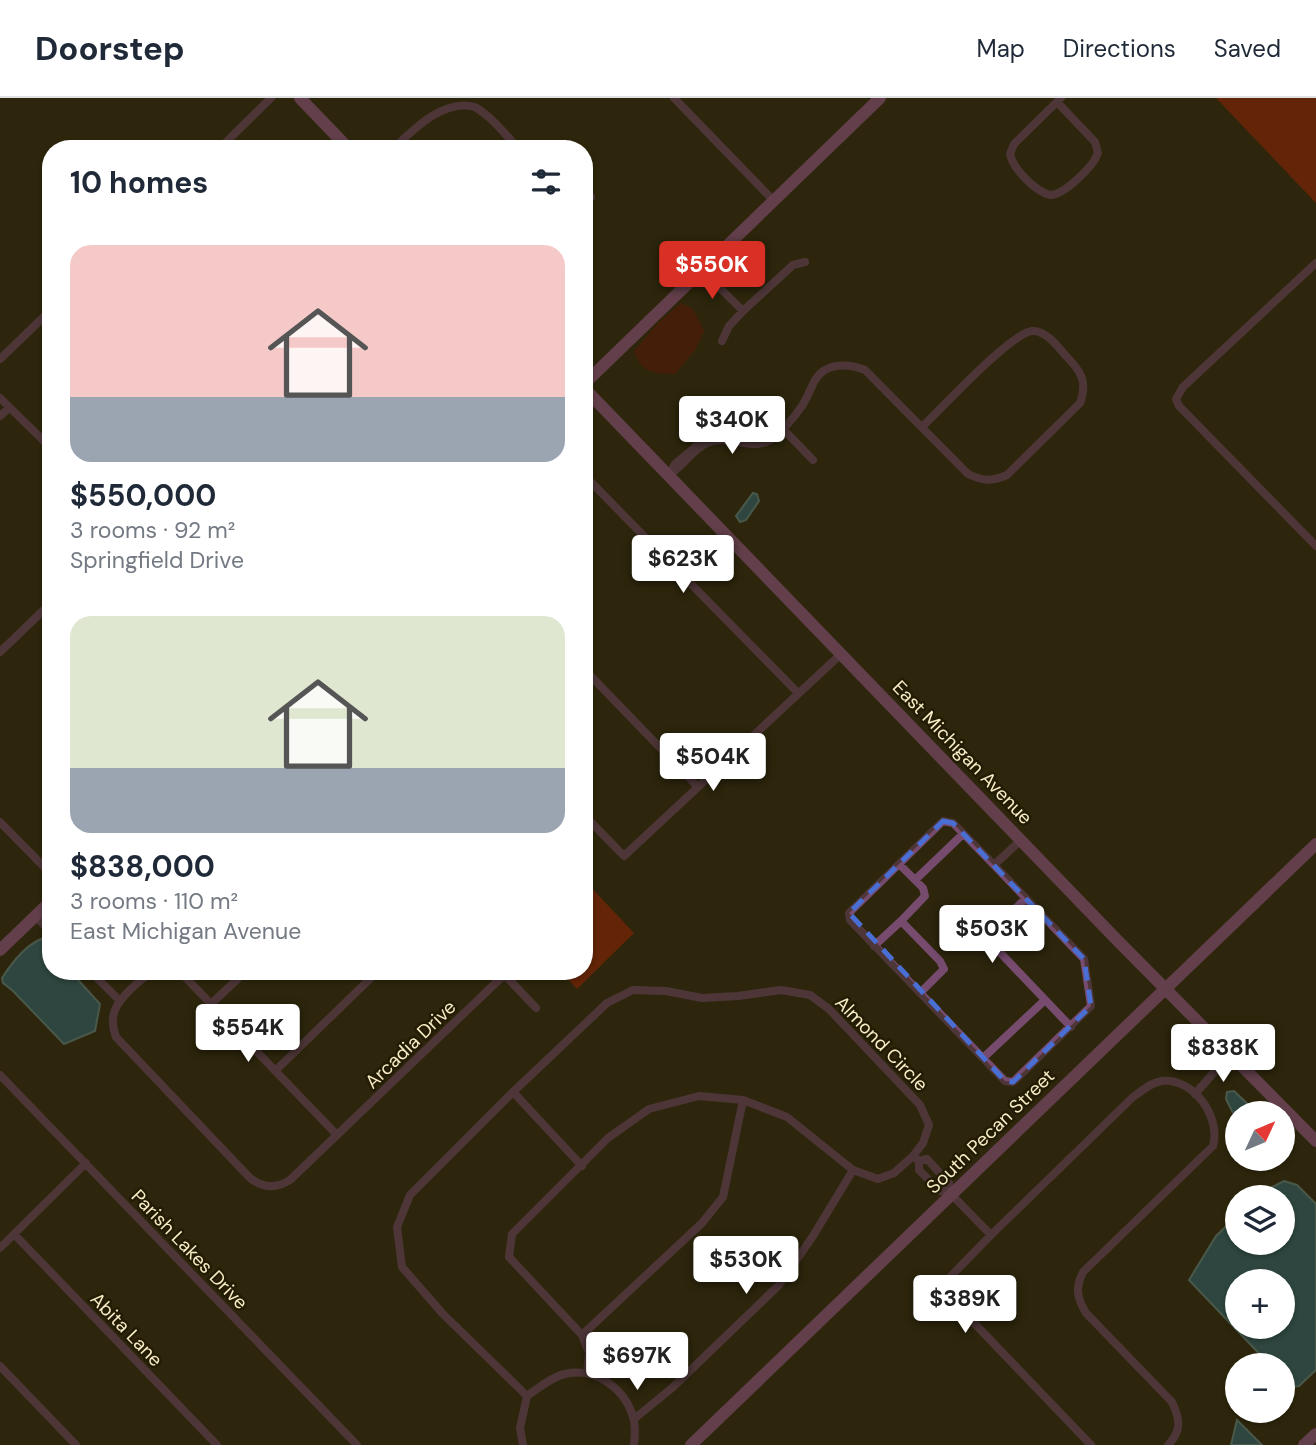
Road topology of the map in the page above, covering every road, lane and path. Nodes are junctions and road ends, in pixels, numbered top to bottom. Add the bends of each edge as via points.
1 (271, 98) edge
2 (300, 98) edge
3 (674, 98) edge
4 (880, 98) edge
5 (1059, 100) edge
6 (228, 140) edge
7 (340, 140) edge
8 (403, 140) edge
9 (510, 140) edge
10 (774, 201) junction
11 (805, 262) dead end
12 (1316, 263) edge
13 (702, 270) junction
14 (743, 311) junction
15 (42, 319) edge
16 (722, 341) dead end
17 (0, 359) edge
18 (593, 377) edge
19 (593, 395) edge
20 (0, 398) edge
21 (9, 408) junction
22 (0, 416) edge
23 (923, 426) junction
24 (782, 429) junction
25 (42, 439) edge
26 (813, 460) dead end
27 (669, 475) junction
28 (593, 484) edge
29 (1316, 546) edge
30 (42, 612) edge
31 (0, 652) edge
32 (841, 654) junction
33 (593, 678) edge
34 (798, 693) junction
35 (698, 787) junction
36 (0, 822) edge
37 (593, 824) edge
38 (963, 834) junction
39 (1021, 840) junction
40 (1316, 844) edge
41 (899, 864) junction
42 (42, 865) edge
43 (994, 865) junction
44 (915, 880) junction
45 (1026, 898) junction
46 (42, 910) edge
47 (36, 916) junction
48 (901, 920) junction
49 (42, 922) edge
50 (874, 946) junction
51 (0, 950) edge
52 (99, 980) edge
53 (140, 980) edge
54 (188, 980) edge
55 (236, 980) edge
56 (369, 980) edge
57 (496, 980) edge
58 (510, 980) edge
59 (1165, 989) junction
60 (920, 993) junction
61 (119, 1000) junction
62 (1045, 1000) junction
63 (211, 1004) junction
64 (536, 1008) dead end
65 (1071, 1027) junction
66 (1230, 1054) junction
67 (983, 1058) junction
68 (275, 1071) junction
69 (0, 1075) edge
70 (513, 1092) junction
71 (1195, 1094) junction
72 (743, 1100) junction
73 (337, 1136) junction
74 (1316, 1141) edge
75 (916, 1158) junction
76 (86, 1163) junction
77 (582, 1166) junction
78 (853, 1170) junction
79 (950, 1192) junction
80 (14, 1234) junction
81 (991, 1235) junction
82 (0, 1248) edge
83 (582, 1335) junction
84 (0, 1366) edge
85 (587, 1373) junction
86 (527, 1396) junction
87 (634, 1419) junction
88 (1316, 1434) edge
89 (76, 1445) edge
90 (217, 1445) edge
91 (357, 1445) edge
92 (523, 1445) edge
93 (634, 1445) edge
94 (691, 1445) edge
95 (1091, 1445) edge
96 (1168, 1445) edge
97 (1304, 1445) edge

1 - 6 street
2 - 7 street
3 - 10 street
4 - 10 street
5 - 5 street via 1014,144 1010,154 1037,188 1050,195 1064,191 1098,153 1095,142
8 - 9 street via 451,103 473,106
10 - 13 street
11 - 14 street via 793,265
12 - 29 street via 1183,387 1176,399
13 - 14 street
13 - 18 street
14 - 16 street
15 - 17 street
19 - 27 street, East Michigan Avenue
20 - 21 street
21 - 22 street
21 - 25 street
23 - 23 street via 968,474 996,480 1007,475 1080,403 1084,380 1050,338 1032,331 1013,340
23 - 24 street via 865,370 852,364 824,371
24 - 26 street
24 - 27 street via 773,439 755,444 709,442
27 - 32 street, East Michigan Avenue
28 - 34 street
30 - 31 street
32 - 34 street
32 - 39 street, East Michigan Avenue
33 - 35 street
34 - 35 street
35 - 37 street via 624,856
36 - 42 street
38 - 41 street via 953,823 943,821
38 - 43 street
38 - 44 street
39 - 43 street
39 - 59 street, East Michigan Avenue
40 - 59 street, South Pecan Street
41 - 44 street
41 - 50 street via 849,913
43 - 45 street
44 - 48 street via 925,896
45 - 62 street via 990,934 990,942
45 - 65 street via 1084,959 1091,1006
46 - 47 street
47 - 49 street
47 - 51 street
48 - 50 street
48 - 60 street via 944,969
50 - 60 street
52 - 61 street
53 - 61 street
54 - 63 street
55 - 63 street
56 - 68 street
57 - 73 street, Arcadia Drive
58 - 64 street
59 - 66 street, East Michigan Avenue
59 - 79 street, South Pecan Street
60 - 67 street
61 - 73 street, Arcadia Drive via 112,1027 121,1045 256,1183 273,1187 290,1181
62 - 65 street
62 - 67 street
63 - 68 street
65 - 67 street via 1013,1082 1005,1081
66 - 71 street
66 - 74 street, East Michigan Avenue
68 - 73 street
69 - 76 street, Parish Lakes Drive
70 - 75 street, Almond Circle via 607,1003 633,990 702,998 780,990 810,995 829,1009 920,1105 929,1125
70 - 77 street
70 - 86 street, Almond Circle via 411,1195 397,1227 402,1267
71 - 81 street via 1173,1081 1148,1086
71 - 96 street via 1214,1120 1213,1146 1083,1272 1077,1284 1077,1299 1086,1313 1172,1402 1178,1430
72 - 77 street, Almond Circle via 699,1096 649,1109 608,1138
72 - 78 street, Almond Circle via 787,1117
72 - 83 street via 723,1197 702,1223
75 - 78 street, Almond Circle via 878,1179
75 - 79 street via 927,1160 949,1183
76 - 80 street
76 - 91 street, Parish Lakes Drive
77 - 83 street, Almond Circle via 512,1234 509,1257
78 - 87 street via 779,1285
79 - 81 street
79 - 94 street, South Pecan Street
80 - 82 street
80 - 90 street, Abita Lane
81 - 95 street via 950,1278 952,1300
83 - 85 street via 589,1353
84 - 89 street
85 - 86 street via 565,1374
85 - 87 street via 612,1384
86 - 92 street via 520,1428
87 - 93 street
88 - 97 street

